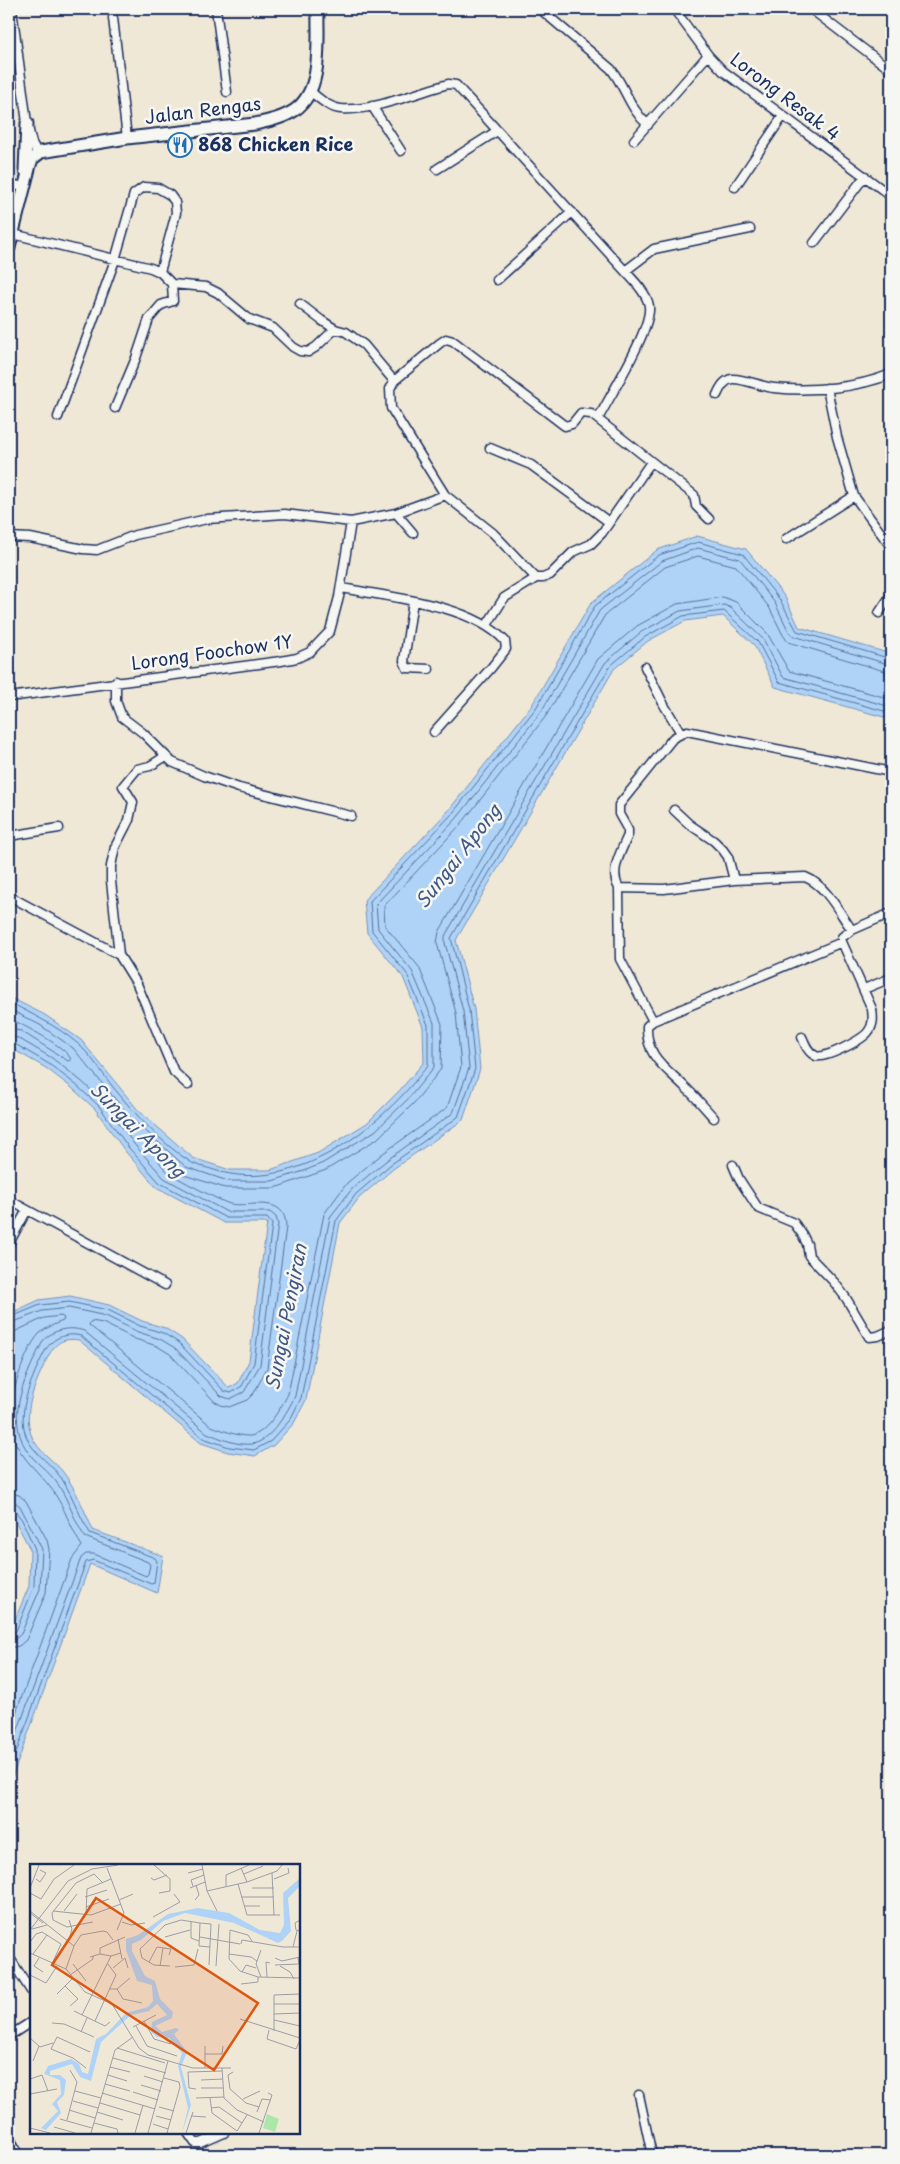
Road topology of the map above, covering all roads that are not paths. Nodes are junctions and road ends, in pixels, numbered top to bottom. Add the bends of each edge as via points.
1 (12, 9) edge
2 (216, 9) edge
3 (318, 9) edge
4 (540, 9) edge
5 (676, 9) edge
6 (811, 9) edge
7 (551, 12) edge
8 (113, 18) dead end
9 (13, 48) edge
10 (708, 56) junction
11 (891, 70) edge
12 (227, 92) dead end
13 (311, 92) junction
14 (372, 106) junction
15 (783, 116) junction
16 (27, 123) junction
17 (648, 125) junction
18 (497, 131) junction
19 (127, 138) junction
20 (634, 140) dead end
21 (401, 151) dead end
22 (38, 154) junction
23 (437, 168) dead end
24 (865, 176) junction
25 (26, 183) junction
26 (9, 184) edge
27 (735, 187) dead end
28 (891, 196) edge
29 (572, 212) junction
30 (750, 229) dead end
31 (13, 234) junction
32 (814, 243) dead end
33 (9, 248) edge
34 (115, 260) junction
35 (625, 271) junction
36 (160, 272) junction
37 (497, 280) dead end
38 (172, 284) junction
39 (300, 304) dead end
40 (335, 328) junction
41 (891, 374) edge
42 (394, 381) junction
43 (827, 388) junction
44 (717, 395) dead end
45 (115, 408) dead end
46 (58, 418) dead end
47 (598, 419) junction
48 (490, 448) dead end
49 (651, 462) junction
50 (445, 495) junction
51 (854, 496) junction
52 (396, 513) junction
53 (709, 519) dead end
54 (351, 522) junction
55 (609, 522) junction
56 (413, 533) dead end
57 (9, 537) edge
58 (888, 537) edge
59 (786, 539) dead end
60 (891, 547) edge
61 (536, 578) junction
62 (341, 588) junction
63 (891, 595) edge
64 (413, 601) junction
65 (879, 613) dead end
66 (487, 625) junction
67 (645, 667) dead end
68 (429, 669) dead end
69 (116, 682) junction
70 (9, 697) edge
71 (434, 732) dead end
72 (682, 733) junction
73 (166, 756) junction
74 (891, 772) edge
75 (674, 810) dead end
76 (351, 816) dead end
77 (59, 828) dead end
78 (9, 836) edge
79 (734, 880) junction
80 (619, 888) junction
81 (9, 896) edge
82 (891, 913) edge
83 (852, 930) junction
84 (842, 942) junction
85 (119, 955) junction
86 (891, 978) edge
87 (864, 989) junction
88 (653, 1021) junction
89 (802, 1037) dead end
90 (188, 1085) dead end
91 (714, 1118) dead end
92 (733, 1165) dead end
93 (9, 1200) edge
94 (27, 1210) junction
95 (9, 1243) edge
96 (165, 1285) dead end
97 (891, 1330) edge
98 (9, 1957) edge
99 (30, 1989) edge
100 (30, 2023) edge
101 (9, 2036) edge
102 (639, 2095) dead end
103 (189, 2134) edge
104 (222, 2134) edge
105 (9, 2141) edge
106 (17, 2155) edge
107 (652, 2155) edge

1 - 9 street
2 - 12 street
3 - 13 street via 316,67
4 - 7 street
5 - 10 street, Lorong Resak 4
6 - 11 street
7 - 17 street via 610,69 633,110
8 - 19 street
9 - 16 street
10 - 15 street, Lorong Resak 4
10 - 17 street
13 - 14 street via 342,109
13 - 19 street, Jalan Rengas via 296,110 255,124
14 - 18 street via 452,84
14 - 21 street
15 - 24 street, Lorong Resak 4
15 - 27 street
16 - 22 street
16 - 25 street
17 - 20 street
18 - 23 street
18 - 29 street
19 - 22 street, Jalan Rengas via 62,147
22 - 25 street via 32,159
24 - 28 street, Lorong Resak 4
24 - 32 street
25 - 26 street
25 - 31 street
29 - 35 street
29 - 37 street
30 - 35 street via 654,249
31 - 33 street
31 - 34 street
34 - 36 street
34 - 36 street via 134,194 144,187 158,188 170,195 175,202 176,213
34 - 46 street
35 - 47 street via 646,296 649,313 644,330
36 - 38 street
38 - 40 street via 206,287 218,293 249,319 273,328 300,350 308,352 316,347
38 - 45 street via 174,301 162,305 149,319
39 - 40 street
40 - 42 street via 364,346
41 - 43 street via 876,381
42 - 47 street via 446,339 453,341 565,426 572,424 584,412
42 - 50 street via 390,389 391,408
43 - 44 street via 774,388 733,379 724,383
43 - 51 street
47 - 49 street
48 - 55 street via 532,465
49 - 53 street via 694,495 696,506
49 - 55 street
50 - 52 street
50 - 61 street via 492,533
51 - 58 street
51 - 59 street
52 - 54 street
52 - 56 street
54 - 57 street via 284,514 207,519 135,535 97,550
54 - 62 street, Lorong Foochow 1Y
55 - 61 street via 591,544 573,552 550,575
58 - 60 street
61 - 66 street via 504,598
62 - 64 street
62 - 69 street, Lorong Foochow 1Y via 330,631 310,652 297,658
63 - 65 street
64 - 66 street via 443,608
64 - 68 street via 404,662 407,668
66 - 71 street via 505,641 506,649
67 - 72 street
69 - 70 street, Lorong Foochow 1Y
69 - 73 street via 116,701 122,717
72 - 74 street via 687,731
72 - 80 street via 672,738 619,805 619,814 628,835 615,868 615,881
73 - 76 street via 172,762 239,788
73 - 85 street via 137,770 123,786 133,802 111,866
75 - 79 street via 723,850
77 - 78 street
79 - 80 street via 664,889
79 - 83 street via 805,877 813,880 821,886
80 - 88 street via 620,959
81 - 85 street
82 - 83 street
83 - 84 street via 842,937
84 - 87 street
84 - 88 street
85 - 90 street via 137,984 174,1072
86 - 87 street
87 - 89 street via 872,1010 873,1021 868,1032 826,1056 816,1056 808,1050
88 - 91 street via 647,1026 646,1037 658,1064
92 - 97 street via 758,1208 794,1223 808,1244 808,1256 840,1290 869,1337
93 - 94 street
94 - 95 street
94 - 96 street
98 - 99 street
100 - 101 street
102 - 107 street
103 - 104 street via 195,2143
105 - 106 street

